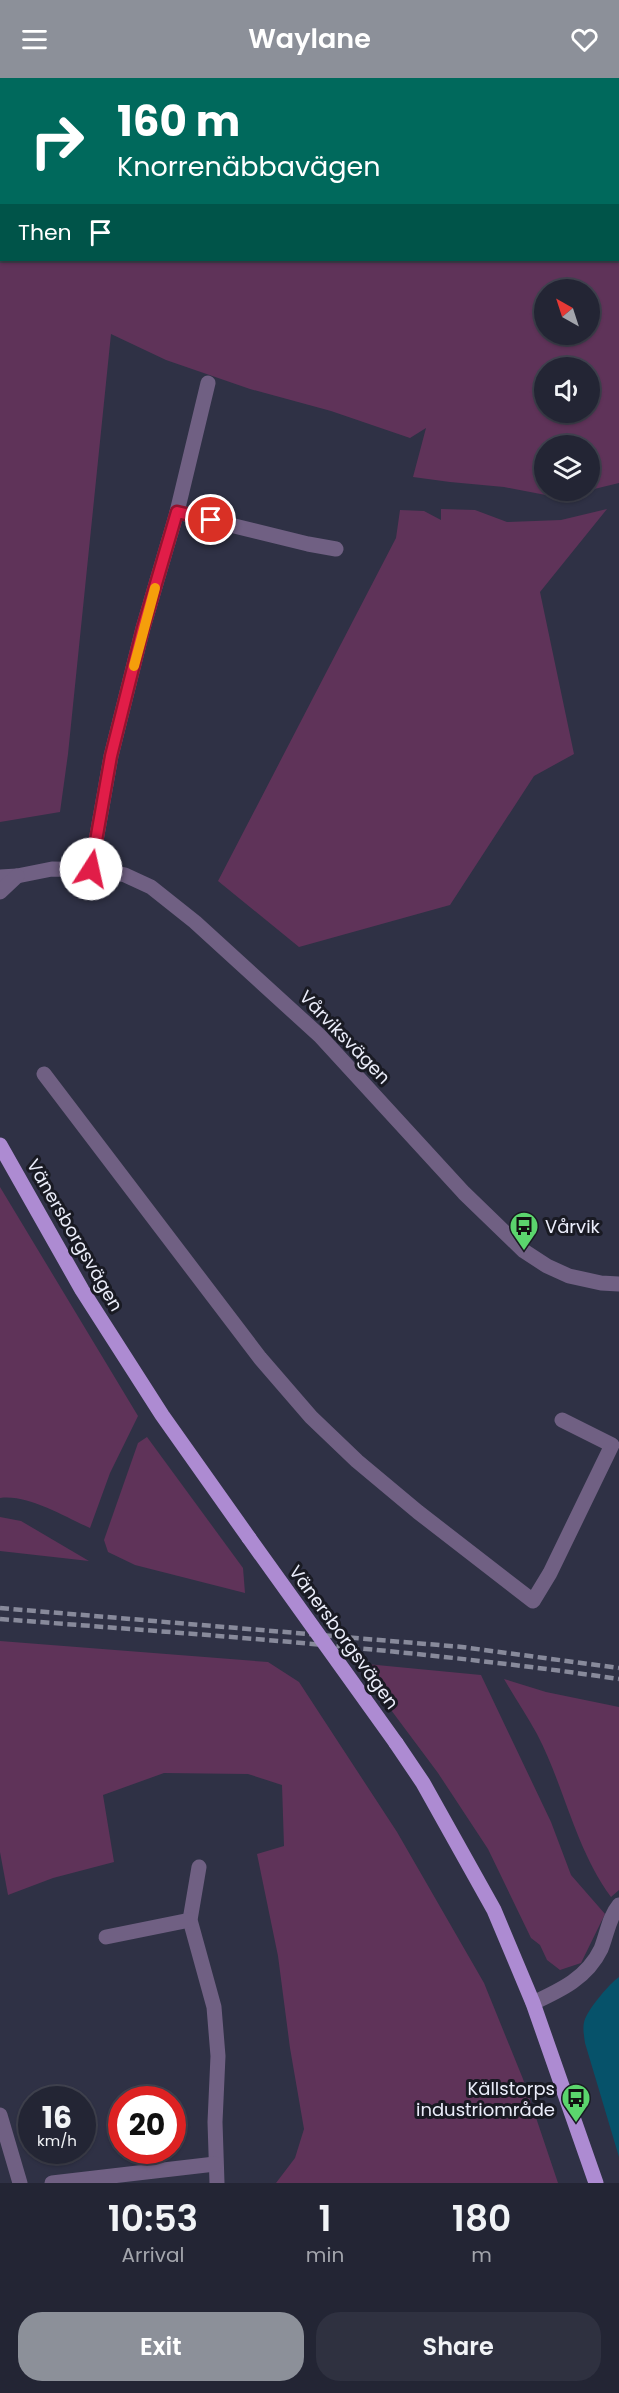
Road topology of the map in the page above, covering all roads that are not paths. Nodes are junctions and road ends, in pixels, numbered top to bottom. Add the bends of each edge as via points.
1 (208, 383) dead end
2 (177, 512) junction
3 (336, 549) dead end
4 (91, 869) junction
5 (17, 876) junction
6 (0, 877) edge
7 (0, 892) edge
8 (44, 1074) dead end
9 (0, 1146) edge
10 (619, 1284) edge
11 (562, 1420) dead end
12 (617, 1442) edge
13 (199, 1867) dead end
14 (619, 1905) edge
15 (190, 1920) junction
16 (106, 1937) dead end
17 (532, 2003) junction
18 (0, 2115) edge
19 (215, 2164) junction
20 (150, 2177) edge
21 (20, 2183) edge
22 (52, 2183) edge
23 (216, 2183) edge
24 (596, 2183) edge

1 - 2 street
2 - 3 street
2 - 4 street via 111,756
4 - 5 street, Vårviksvägen via 52,868
4 - 10 street, Vårviksvägen via 125,875 151,887 195,922 320,1036 524,1251 569,1276
5 - 6 street, Vårviksvägen
5 - 7 street
8 - 12 street via 260,1358 311,1417 418,1512 533,1601
9 - 17 main road, Vänersborgsvägen, bridge via 162,1415 396,1743 432,1800 494,1910
11 - 12 street
13 - 15 street
14 - 17 street via 585,1974
15 - 16 street
15 - 19 street via 214,2007 218,2056
17 - 24 main road, Vänersborgsvägen
18 - 21 street
19 - 20 street
19 - 23 street
20 - 22 street

